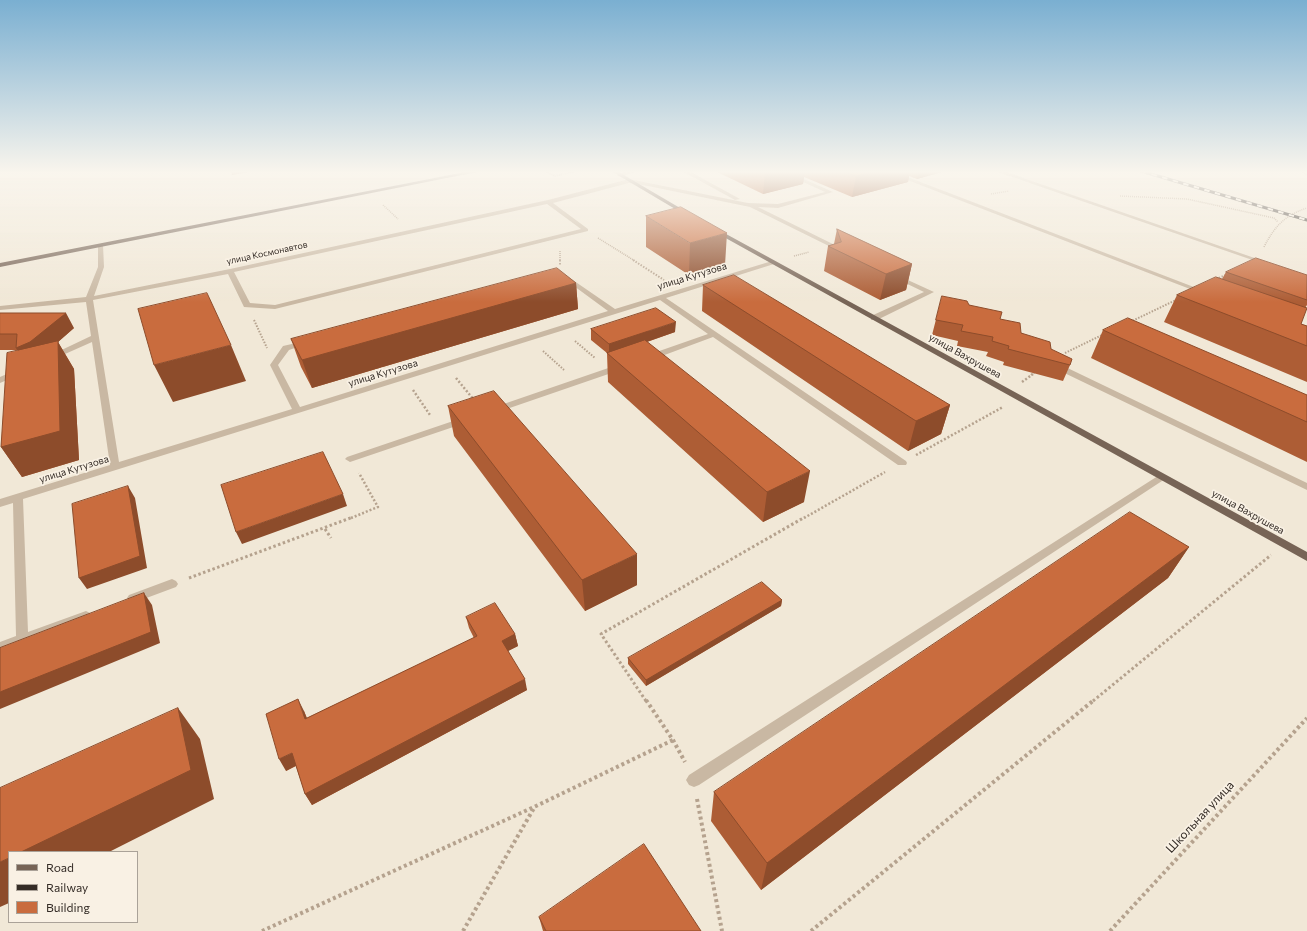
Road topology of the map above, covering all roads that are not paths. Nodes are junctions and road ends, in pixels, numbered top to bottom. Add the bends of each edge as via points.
1 (257, 214) edge
2 (492, 214) edge
3 (565, 214) edge
4 (688, 214) edge
5 (768, 214) edge
6 (1000, 214) edge
7 (1124, 214) edge
8 (100, 245) junction
9 (852, 255) edge
10 (772, 263) junction
11 (0, 265) edge
12 (1271, 265) edge
13 (230, 270) junction
14 (887, 272) edge
15 (554, 276) edge
16 (1196, 296) edge
17 (661, 298) junction
18 (89, 299) junction
19 (0, 308) edge
20 (614, 312) junction
21 (874, 318) junction
22 (714, 334) junction
23 (95, 337) junction
24 (317, 340) edge
25 (48, 359) edge
26 (1048, 361) edge
27 (27, 368) edge
28 (0, 380) edge
29 (298, 411) junction
30 (485, 413) edge
31 (472, 418) edge
32 (350, 459) road end
33 (902, 463) road end
34 (114, 468) junction
35 (1161, 477) junction
36 (1307, 487) edge
37 (18, 498) junction
38 (0, 503) edge
39 (1307, 557) edge
40 (172, 584) road end
41 (122, 602) edge
42 (100, 610) edge
43 (22, 639) junction
44 (0, 648) edge
45 (694, 780) road end

1 - 8 main road
2 - 13 street, улица Космонавтов
3 - 13 street via 586,230 275,307 247,305
4 - 10 main road, улица Вахрушева
5 - 9 street
6 - 16 street via 1195,289 1189,293
7 - 12 street
8 - 11 main road
8 - 18 street via 101,267
10 - 17 street, улица Кутузова
10 - 21 main road, улица Вахрушева
13 - 18 street, улица Космонавтов
14 - 21 street via 930,292
15 - 20 street via 562,274
17 - 20 street, улица Кутузова
17 - 22 street
18 - 19 street, улица Космонавтов
18 - 23 street
20 - 29 street, улица Кутузова
21 - 35 main road, улица Вахрушева
22 - 30 street
22 - 33 street
23 - 25 street
23 - 34 street
24 - 29 street via 286,348 274,365
26 - 36 street
27 - 28 street
29 - 34 street, улица Кутузова
31 - 32 street
34 - 37 street, улица Кутузова
35 - 39 main road, улица Вахрушева
35 - 45 street
37 - 38 street, улица Кутузова
37 - 43 street
40 - 41 street
42 - 43 street
43 - 44 street

